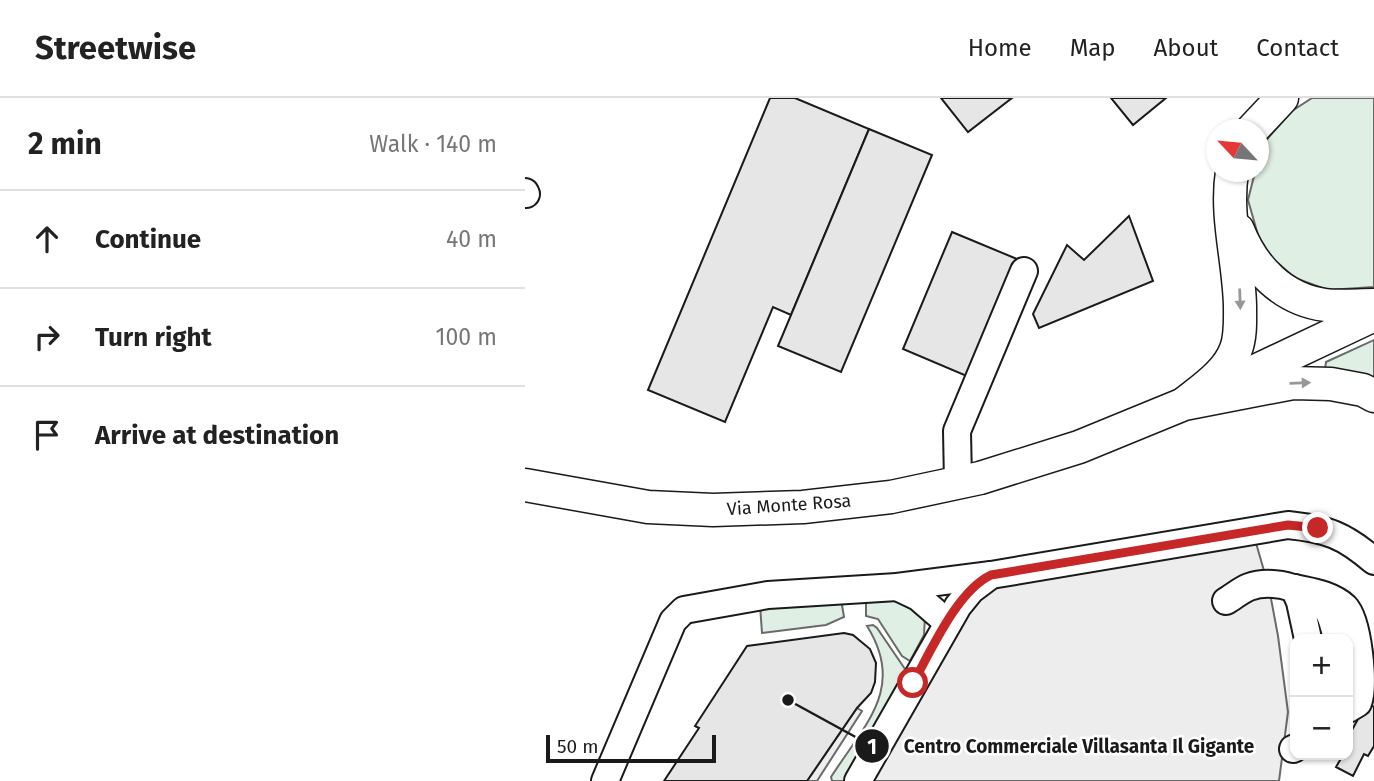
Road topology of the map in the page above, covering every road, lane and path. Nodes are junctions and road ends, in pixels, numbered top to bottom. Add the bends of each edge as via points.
1 (1282, 98) edge
2 (1262, 119) edge
3 (1231, 182) edge
4 (1229, 207) junction
5 (1024, 271) dead end
6 (1374, 305) edge
7 (1374, 315) edge
8 (1374, 396) edge
9 (1184, 404) junction
10 (969, 480) junction
11 (525, 485) edge
12 (1374, 561) edge
13 (991, 575) junction
14 (897, 587) junction
15 (1306, 595) junction
16 (1226, 601) dead end
17 (948, 622) junction
18 (1308, 634) edge
19 (1315, 634) edge
20 (1325, 634) edge
21 (1335, 634) edge
22 (1374, 659) edge
23 (1355, 702) edge
24 (605, 781) edge
25 (857, 781) edge

1 - 2 main road
3 - 4 main road
4 - 6 main road via 1246,250 1264,274 1287,292 1324,305
4 -> 9 main road via 1240,289 1236,349 1221,373
5 - 10 lane via 957,431
7 - 9 main road
9 -> 8 main road via 1293,383 1331,383
9 - 10 main road, Via Monte Rosa via 1079,447
10 - 11 main road, Via Monte Rosa via 891,497 803,507 700,509 648,507
12 - 13 lane via 1351,541 1318,528 1288,525
13 - 14 lane
13 - 17 lane via 971,590
14 - 17 lane via 918,597
14 - 24 lane via 768,596 684,610 673,621
15 - 16 lane via 1269,584 1249,587
15 - 18 lane
15 - 19 lane
15 - 20 lane via 1317,608
15 - 21 lane via 1328,612
15 - 22 lane via 1341,597 1367,614
15 - 23 lane via 1343,605 1351,614 1363,678
17 - 25 lane

